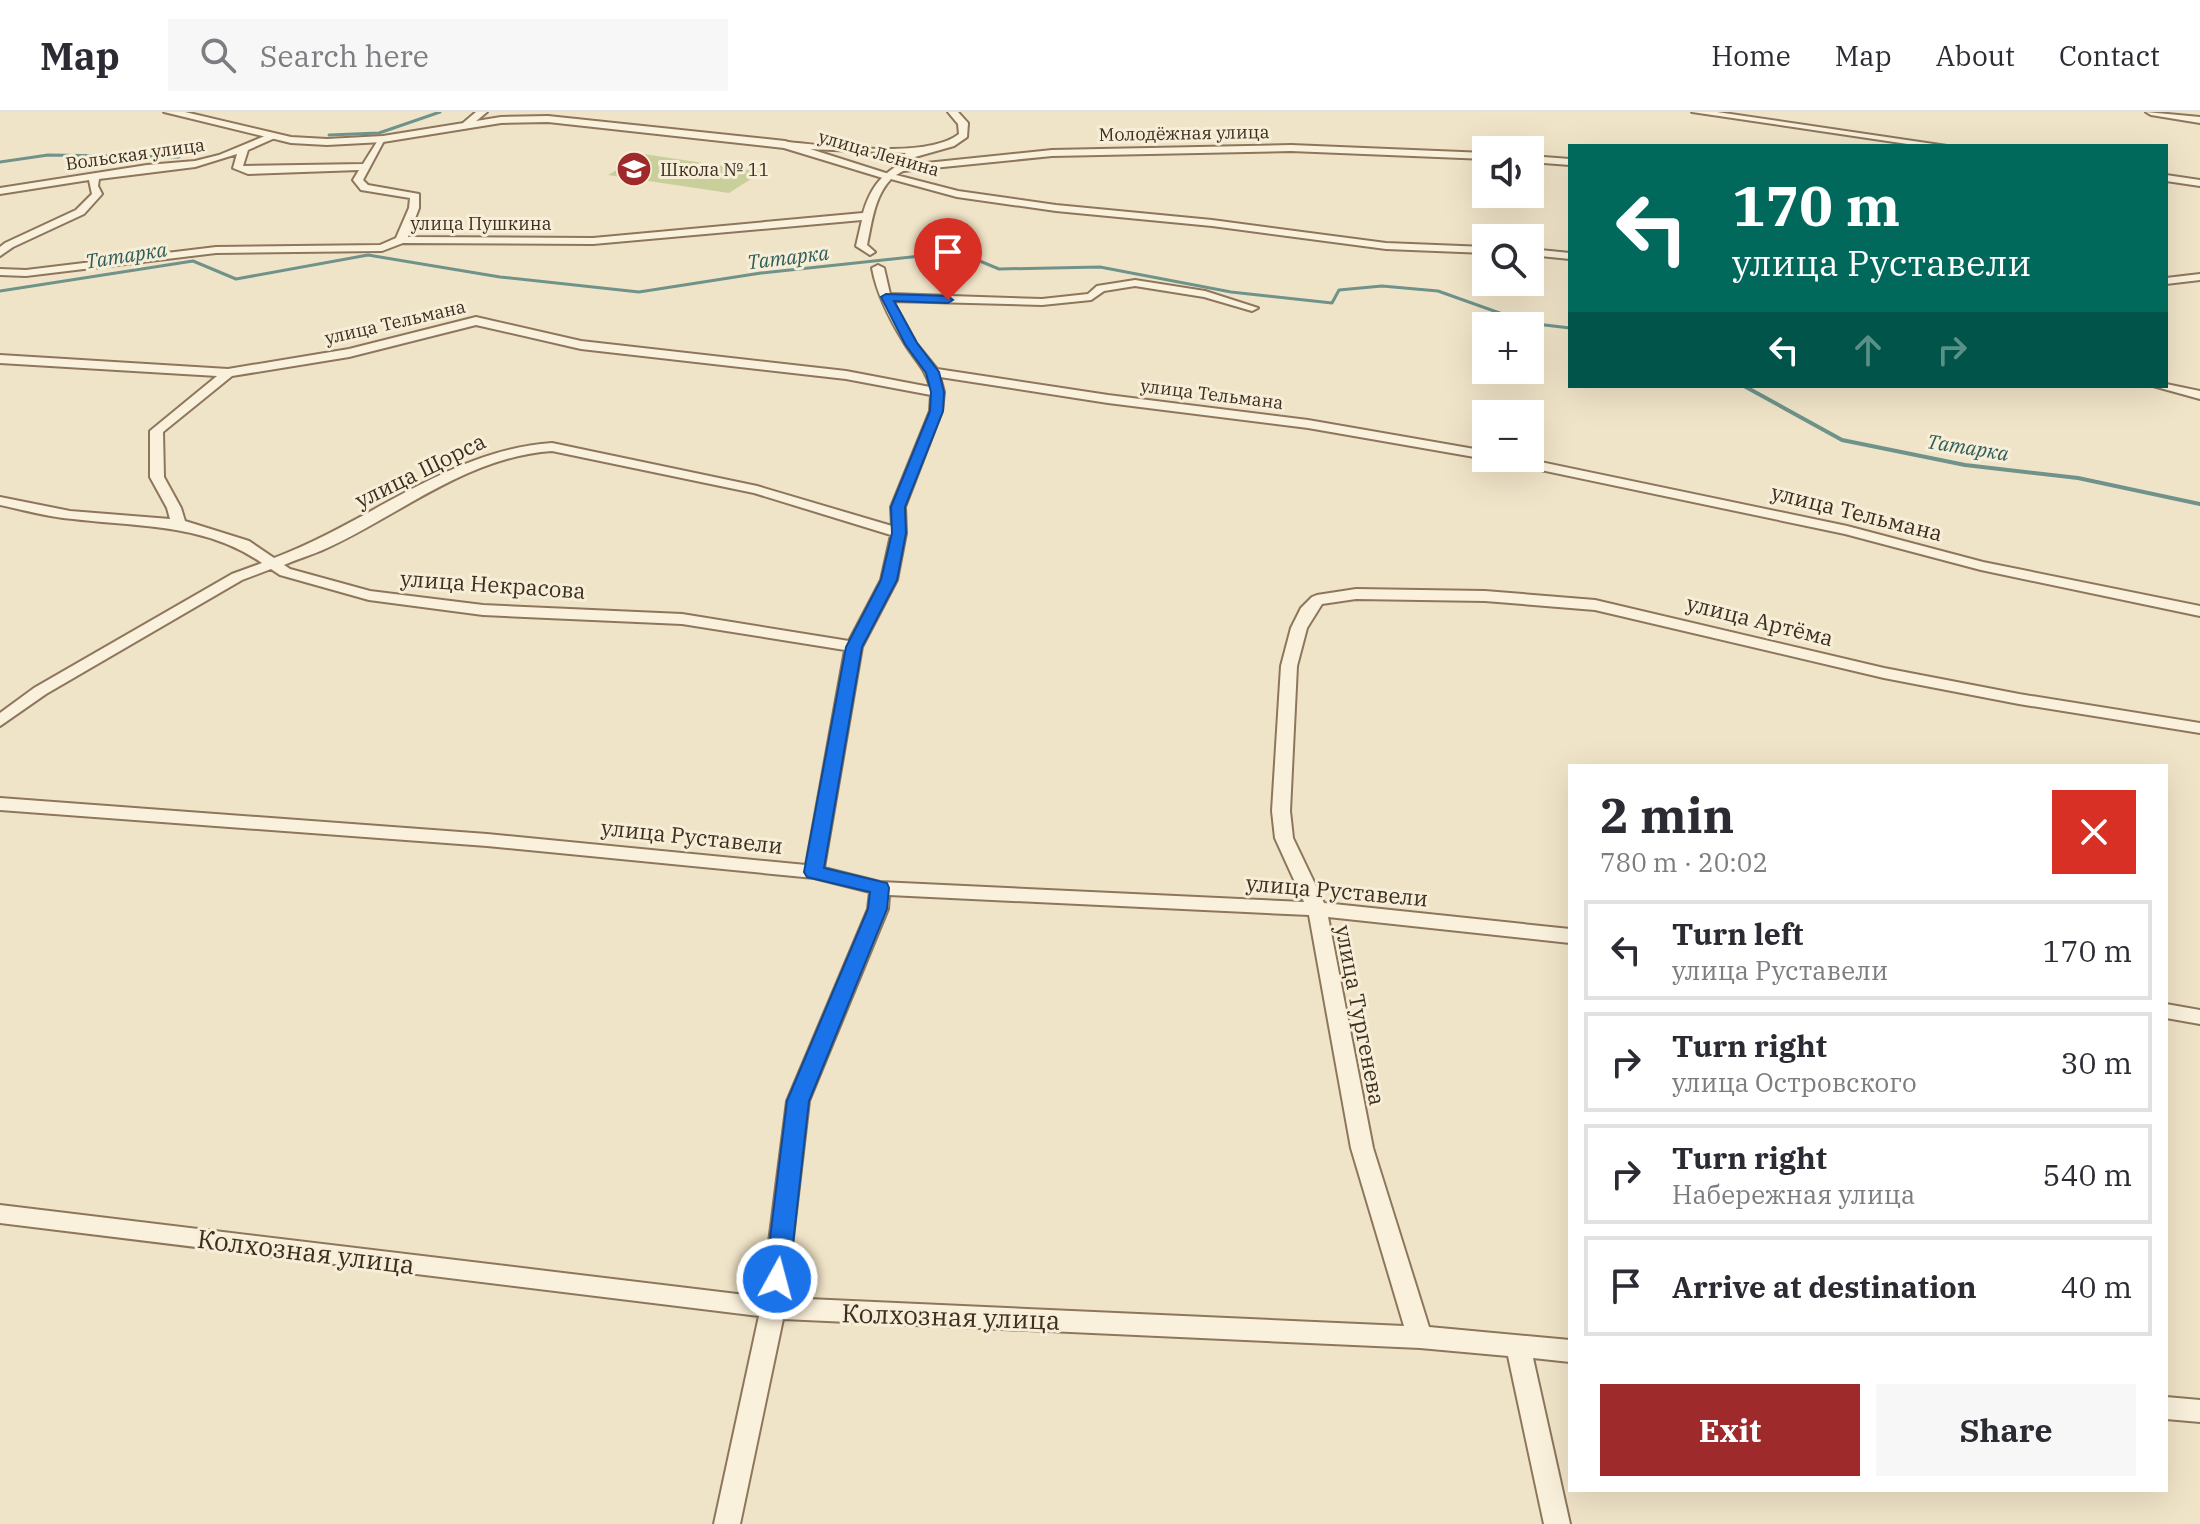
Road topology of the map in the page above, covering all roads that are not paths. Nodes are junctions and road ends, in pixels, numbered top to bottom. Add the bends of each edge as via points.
1 (170, 112) edge
2 (482, 112) edge
3 (953, 112) edge
4 (1697, 112) edge
5 (2151, 112) edge
6 (2200, 120) edge
7 (466, 125) junction
8 (272, 136) junction
9 (383, 139) junction
10 (1928, 144) edge
11 (785, 145) junction
12 (243, 149) junction
13 (919, 150) junction
14 (1472, 155) edge
15 (1544, 160) edge
16 (1568, 162) edge
17 (364, 167) junction
18 (900, 168) junction
19 (886, 175) junction
20 (94, 177) junction
21 (2168, 178) edge
22 (2200, 183) edge
23 (0, 191) edge
24 (867, 216) junction
25 (401, 240) junction
26 (1472, 249) edge
27 (870, 252) dead end
28 (0, 253) edge
29 (1544, 253) edge
30 (1568, 256) edge
31 (878, 268) dead end
32 (0, 272) edge
33 (2200, 277) edge
34 (2168, 281) edge
35 (886, 297) junction
36 (1252, 308) dead end
37 (0, 359) edge
38 (933, 372) junction
39 (228, 373) junction
40 (2168, 388) edge
41 (938, 392) junction
42 (2200, 395) edge
43 (1472, 453) edge
44 (1544, 467) edge
45 (0, 501) edge
46 (178, 524) junction
47 (899, 533) junction
48 (274, 562) junction
49 (1309, 608) joint
50 (2200, 611) edge
51 (854, 647) junction
52 (0, 721) edge
53 (2200, 728) edge
54 (0, 804) edge
55 (814, 872) junction
56 (880, 888) junction
57 (1317, 909) junction
58 (1568, 936) edge
59 (2168, 1011) edge
60 (2200, 1017) edge
61 (0, 1214) edge
62 (773, 1308) junction
63 (1420, 1337) junction
64 (1518, 1346) junction
65 (1568, 1351) edge
66 (2168, 1408) edge
67 (2200, 1411) edge
68 (727, 1524) edge
69 (1557, 1524) edge

1 - 8 street, улица Ленина
2 - 7 street
3 - 13 street via 963,123 964,135 951,145
4 - 10 street
5 - 6 street
7 - 9 street, улица Ленина
7 - 11 street, улица Ленина via 548,119
8 - 9 street, улица Ленина via 327,142
8 - 12 street, Вольская улица
9 - 17 street
11 - 13 street
11 - 19 street, улица Ленина
12 - 17 street via 238,168 248,171
12 - 20 street, Вольская улица via 195,164
13 - 18 street via 905,157
14 - 18 street, Молодёжная улица via 1291,148 1039,154
15 - 16 street
17 - 25 street via 360,185 415,196
18 - 19 street, Молодёжная улица
19 - 24 street via 872,195
19 - 26 street, улица Ленина via 957,194 1056,208 1386,246
20 - 23 street, Вольская улица
20 - 28 street via 97,194 80,212
21 - 22 street
24 - 25 street, улица Пушкина via 593,241
24 - 27 street via 861,246
25 - 32 street, улица Пушкина via 382,248 216,250
29 - 30 street
31 - 35 street
33 - 34 street
35 - 36 street via 1042,302 1091,297 1101,288 1135,283
35 - 38 street
37 - 39 street, улица Тельмана
38 - 41 street
38 - 43 street, улица Тельмана via 1308,424
39 - 41 street, улица Тельмана via 349,353 476,321 581,345 846,375
39 - 46 street via 157,431 158,479 176,506
40 - 42 street
41 - 47 street via 936,411 898,507
44 - 50 street, улица Тельмана
45 - 46 street, улица Некрасова via 70,515
46 - 48 street, улица Некрасова via 244,544
47 - 48 street, улица Щорса via 757,490 552,447 522,449 451,474 320,546
47 - 51 street via 889,580
48 - 51 street, улица Некрасова via 285,572 418,603 682,619
48 - 52 street, улица Щорса via 202,596 40,691
49 - 53 street, улица Артёма via 1317,600 1356,594 1529,597 1595,605 1884,673
49 - 57 street, улица Тургенева via 1289,666 1281,811 1284,838
51 - 55 street
54 - 55 street, улица Руставели via 487,840
55 - 56 street, улица Руставели
56 - 57 street, улица Руставели
56 - 62 street via 878,909 798,1101
57 - 58 street, улица Руставели
57 - 63 street, улица Тургенева via 1362,1148
59 - 60 street
61 - 62 street, Колхозная улица
62 - 63 street, Колхозная улица
62 - 68 street
63 - 64 street, Колхозная улица
64 - 65 street, Колхозная улица
64 - 69 street
66 - 67 street

